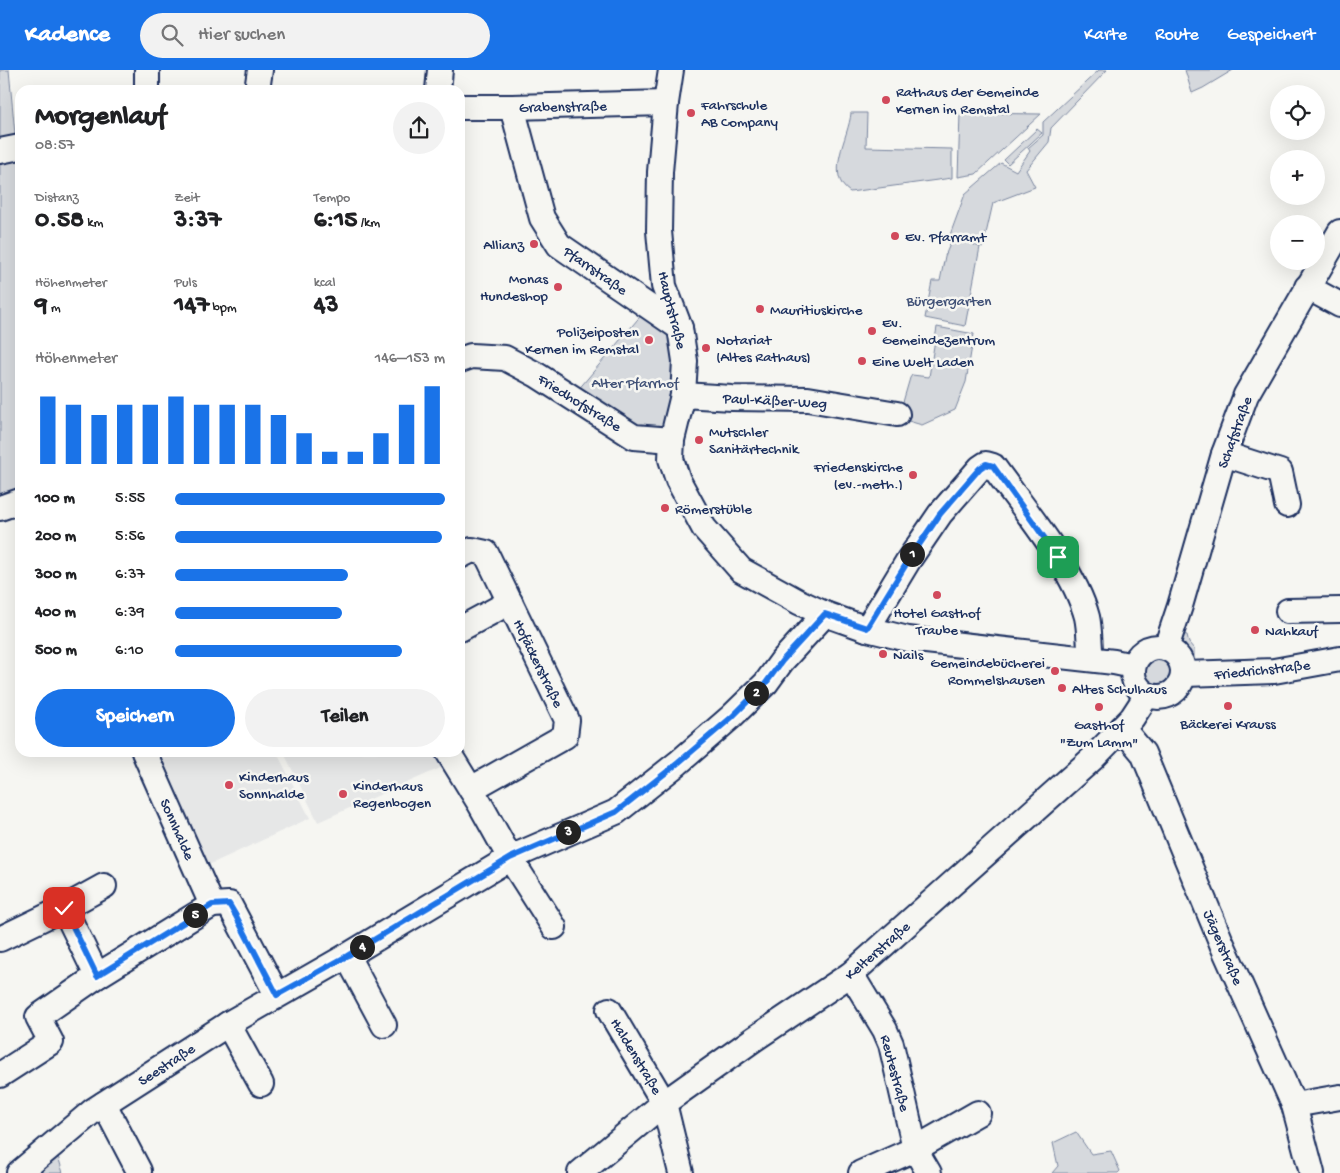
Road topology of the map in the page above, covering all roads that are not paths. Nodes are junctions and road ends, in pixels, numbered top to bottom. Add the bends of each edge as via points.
1 (147, 70) edge
2 (260, 70) edge
3 (440, 70) edge
4 (671, 70) edge
5 (147, 85) edge
6 (258, 85) edge
7 (438, 85) edge
8 (666, 104) junction
9 (465, 106) edge
10 (512, 107) junction
11 (15, 148) edge
12 (0, 151) edge
13 (1340, 232) edge
14 (1307, 287) junction
15 (1340, 305) edge
16 (680, 328) junction
17 (465, 358) edge
18 (682, 395) junction
19 (898, 414) dead end
20 (672, 440) junction
21 (1224, 454) junction
22 (15, 503) edge
23 (1287, 505) dead end
24 (0, 508) edge
25 (465, 554) edge
26 (510, 602) junction
27 (1340, 610) edge
28 (1288, 611) dead end
29 (825, 614) junction
30 (465, 626) edge
31 (867, 628) junction
32 (1166, 648) junction
33 (1091, 659) junction
34 (1340, 659) edge
35 (1134, 666) junction
36 (1184, 674) junction
37 (1147, 695) junction
38 (1122, 728) junction
39 (146, 757) edge
40 (451, 757) edge
41 (471, 789) junction
42 (510, 858) junction
43 (104, 886) dead end
44 (212, 905) junction
45 (64, 908) junction
46 (554, 927) dead end
47 (0, 939) edge
48 (347, 956) junction
49 (851, 974) junction
50 (97, 976) junction
51 (277, 995) junction
52 (609, 1010) dead end
53 (228, 1024) junction
54 (384, 1025) dead end
55 (0, 1075) edge
56 (261, 1084) dead end
57 (1340, 1097) edge
58 (664, 1103) junction
59 (104, 1104) junction
60 (1294, 1105) junction
61 (978, 1113) dead end
62 (915, 1149) junction
63 (139, 1171) dead end
64 (19, 1173) edge
65 (580, 1173) edge
66 (681, 1173) edge
67 (861, 1173) edge
68 (929, 1173) edge
69 (1312, 1173) edge

1 - 5 street
2 - 6 street
3 - 7 street
4 - 8 street, Hauptstraße
8 - 10 street, Grabenstraße
8 - 16 street, Hauptstraße via 660,172 660,258 664,286
9 - 10 street, Grabenstraße
10 - 16 street, Pfarrstraße via 542,218 559,245
11 - 12 street
13 - 14 street, Schafstraße
14 - 15 street
14 - 21 street, Schafstraße via 1246,395
16 - 18 street, Hauptstraße via 685,361
17 - 20 street, Friedhofstraße via 505,358 634,437
18 - 19 street, Paul-Käßer-Weg via 808,399
18 - 20 street, Hauptstraße
20 - 29 street, Hauptstraße via 671,458 678,480 704,528 741,570
21 - 23 street via 1280,472
21 - 32 street, Schafstraße
22 - 24 street
25 - 26 street, Hofäckerstraße via 472,550 486,553
26 - 30 street, Hofäckerstraße
26 - 41 street, Hofäckerstraße via 567,720 565,736
27 - 28 street
29 - 31 street, Hauptstraße
29 - 42 street, Seestraße via 732,717 616,812
31 - 33 street, Hauptstraße via 908,639
31 - 33 street via 940,514 986,464 993,466 1058,557 1076,588 1087,617
32 - 35 street via 1148,649 1138,656
32 - 36 street via 1177,655 1183,664
33 - 35 street, Hauptstraße
34 - 36 street, Friedrichstraße via 1274,671
35 - 37 street via 1135,682
36 - 37 street via 1176,691 1169,695 1161,698
37 - 38 street, Kelterstraße
38 - 49 street, Kelterstraße via 1084,766
38 - 60 street, Jägerstraße via 1143,753 1222,944
39 - 44 street, Sonnhalde
40 - 41 street
41 - 42 street
42 - 46 street
42 - 48 street, Seestraße
43 - 45 street
44 - 50 street
44 - 51 street via 229,904
45 - 47 street
45 - 50 street
48 - 51 street, Seestraße
48 - 54 street
49 - 58 street, Kelterstraße
49 - 62 street, Reutestraße via 891,1044
50 - 55 street via 38,1017 51,1042
51 - 53 street, Seestraße
52 - 58 street, Haldenstraße
53 - 56 street
53 - 59 street, Seestraße
57 - 60 street
58 - 65 street, Kelterstraße
58 - 66 street, Haldenstraße
59 - 63 street
59 - 64 street, Seestraße
60 - 69 street, Jägerstraße
61 - 62 street
62 - 67 street
62 - 68 street, Reutestraße

